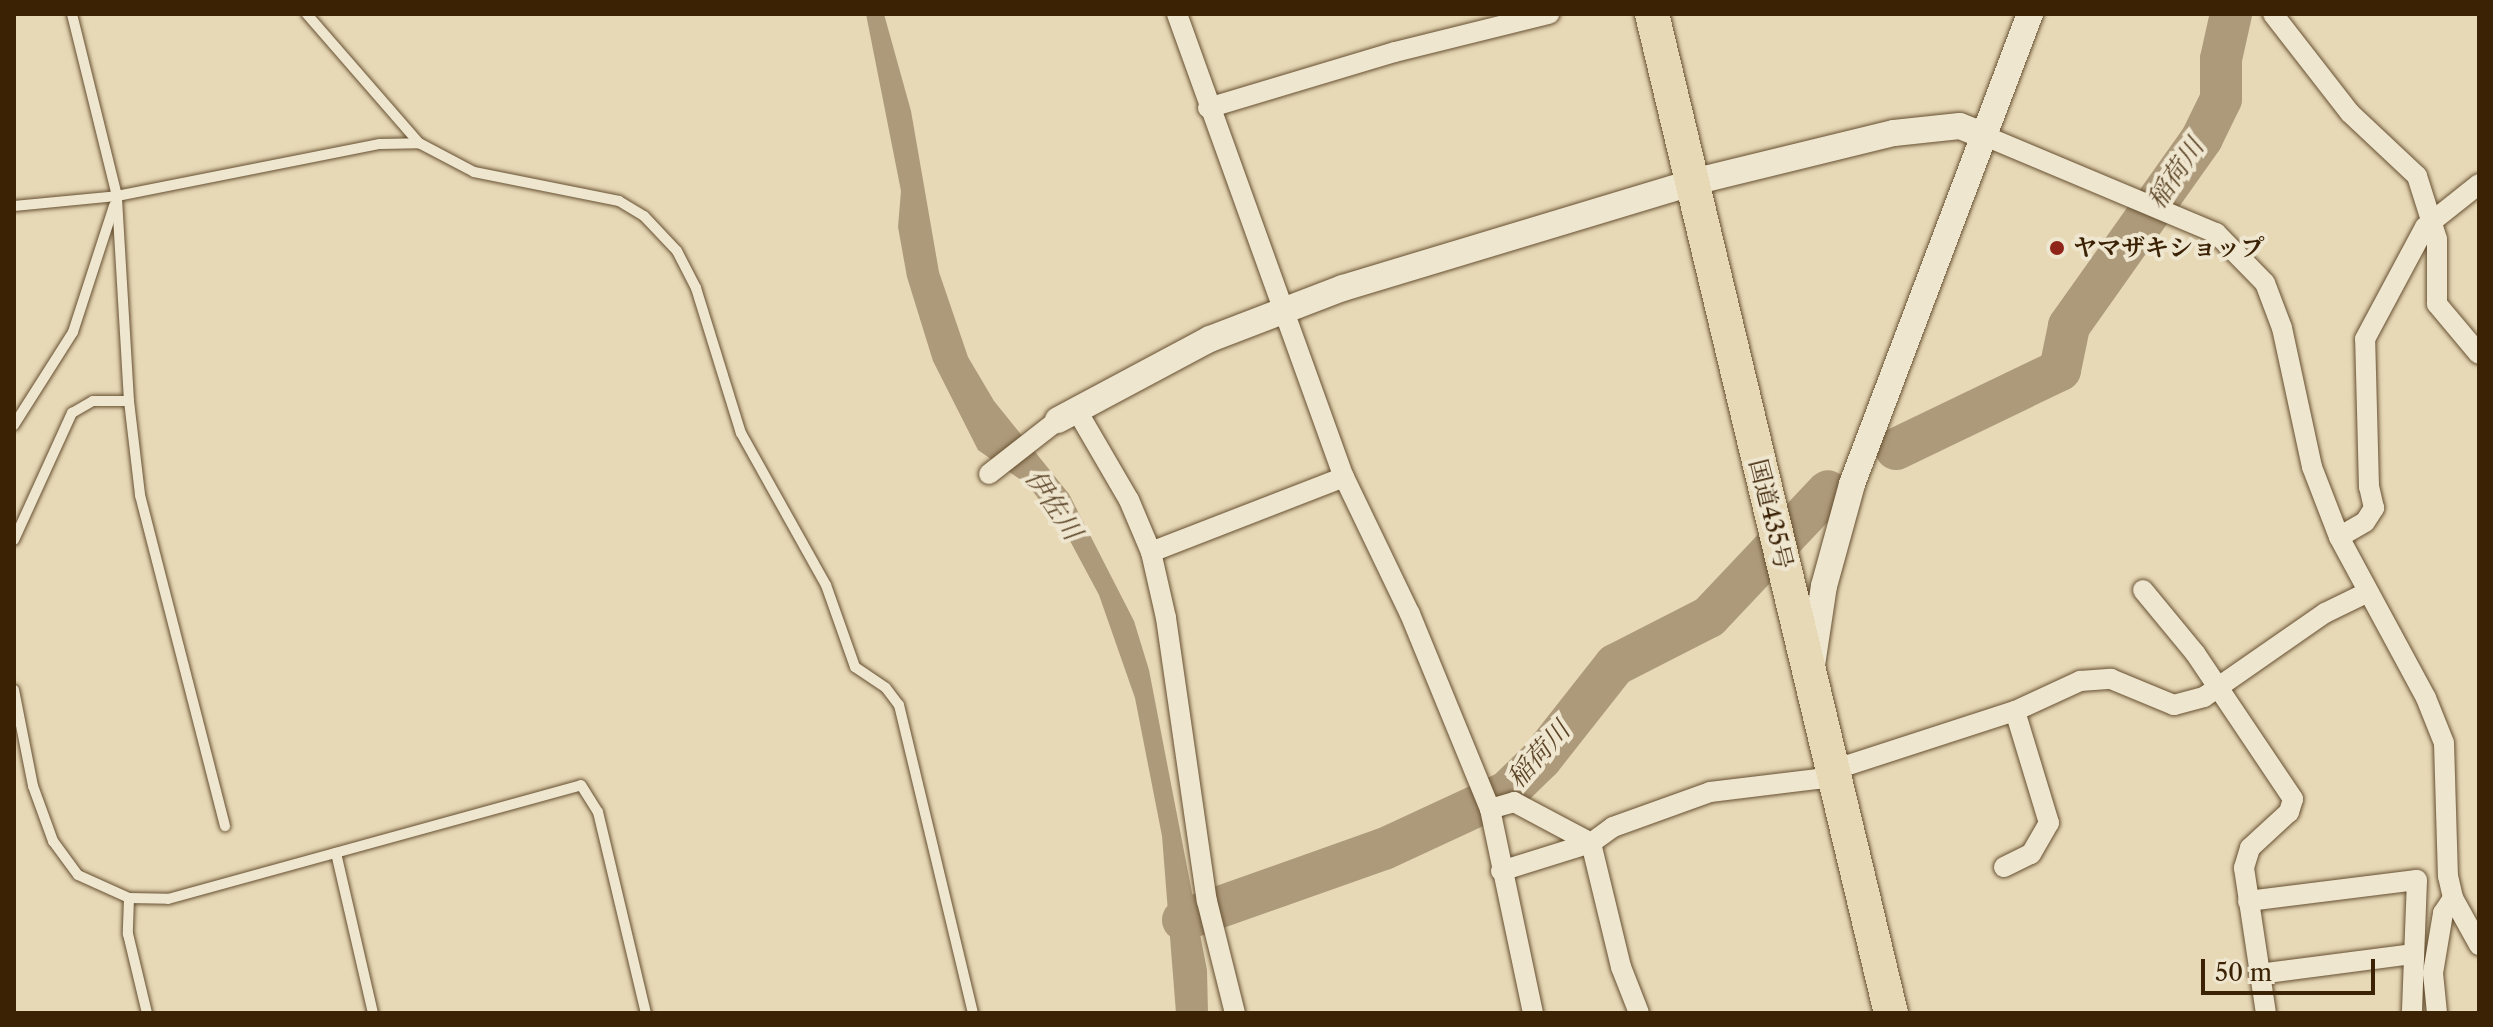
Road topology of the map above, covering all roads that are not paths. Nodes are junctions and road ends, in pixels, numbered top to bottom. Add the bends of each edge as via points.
1 (72, 14) edge
2 (307, 14) edge
3 (1177, 14) edge
4 (1549, 14) edge
5 (1652, 14) edge
6 (2030, 14) edge
7 (2273, 14) edge
8 (1208, 108) junction
9 (1985, 136) junction
10 (419, 143) junction
11 (1693, 182) junction
12 (2479, 184) edge
13 (117, 196) junction
14 (14, 206) edge
15 (2433, 217) junction
16 (1280, 309) junction
17 (2479, 354) edge
18 (129, 401) junction
19 (1067, 414) junction
20 (14, 425) edge
21 (989, 474) dead end
22 (1344, 477) junction
23 (2339, 537) junction
24 (14, 540) edge
25 (1151, 552) junction
26 (2143, 590) dead end
27 (2368, 592) junction
28 (1811, 676) junction
29 (14, 690) edge
30 (2217, 691) junction
31 (2015, 711) junction
32 (1833, 770) junction
33 (1490, 809) junction
34 (225, 826) dead end
35 (1591, 843) junction
36 (336, 853) junction
37 (2004, 867) dead end
38 (1501, 871) junction
39 (129, 898) junction
40 (2453, 898) junction
41 (2248, 901) junction
42 (2479, 945) edge
43 (2414, 954) junction
44 (2259, 974) junction
45 (147, 1013) edge
46 (373, 1013) edge
47 (646, 1013) edge
48 (973, 1013) edge
49 (1235, 1013) edge
50 (1533, 1013) edge
51 (1639, 1013) edge
52 (1891, 1013) edge
53 (2266, 1013) edge
54 (2412, 1013) edge
55 (2437, 1013) edge

1 - 13 lane
2 - 10 lane
3 - 8 street
4 - 8 street via 1395,52
5 - 11 highway, 国道435号
6 - 9 street
7 - 15 street via 2350,113 2417,176
8 - 16 street
9 - 11 street via 1960,126 1933,125
9 - 23 street via 2216,233 2250,265 2265,283 2282,328 2312,467
9 - 28 street via 1835,539
10 - 13 lane via 380,144
10 - 48 lane via 474,172 619,201 644,216 677,251 696,288 741,433 826,585 855,667 886,688 899,705
11 - 16 street
11 - 28 highway, 国道435号
12 - 15 street
13 - 14 lane
13 - 18 lane
13 - 20 lane via 73,332
15 - 17 street via 2437,304
15 - 23 street via 2381,302 2365,339 2374,508 2365,522
16 - 19 street
16 - 22 street
18 - 24 lane via 93,401 72,413
18 - 34 lane via 140,495
19 - 21 street
19 - 25 street via 1129,500
22 - 25 street
22 - 33 street via 1410,614
23 - 27 street
25 - 49 street via 1166,618 1207,901
26 - 30 street via 2195,653
27 - 30 street via 2325,613
27 - 40 street via 2426,698 2444,743
28 - 32 highway, 国道435号
29 - 39 lane via 33,786 53,841 78,875
30 - 31 street via 2174,705 2111,679 2080,681
30 - 41 street via 2293,799 2289,812 2250,848 2244,868
31 - 32 street
31 - 37 street via 2049,823 2031,854
32 - 35 street via 1791,786 1710,792 1613,827
32 - 52 highway, 国道435号
33 - 35 street via 1514,802
33 - 38 street
35 - 38 street
35 - 51 street via 1621,967
36 - 39 lane via 168,899
36 - 46 lane
36 - 47 lane via 581,785 598,812
38 - 50 street
39 - 45 lane via 128,934
40 - 42 street
40 - 55 street via 2443,913 2433,973
41 - 43 street via 2417,880
41 - 44 street
43 - 44 street
43 - 54 street
44 - 53 street

